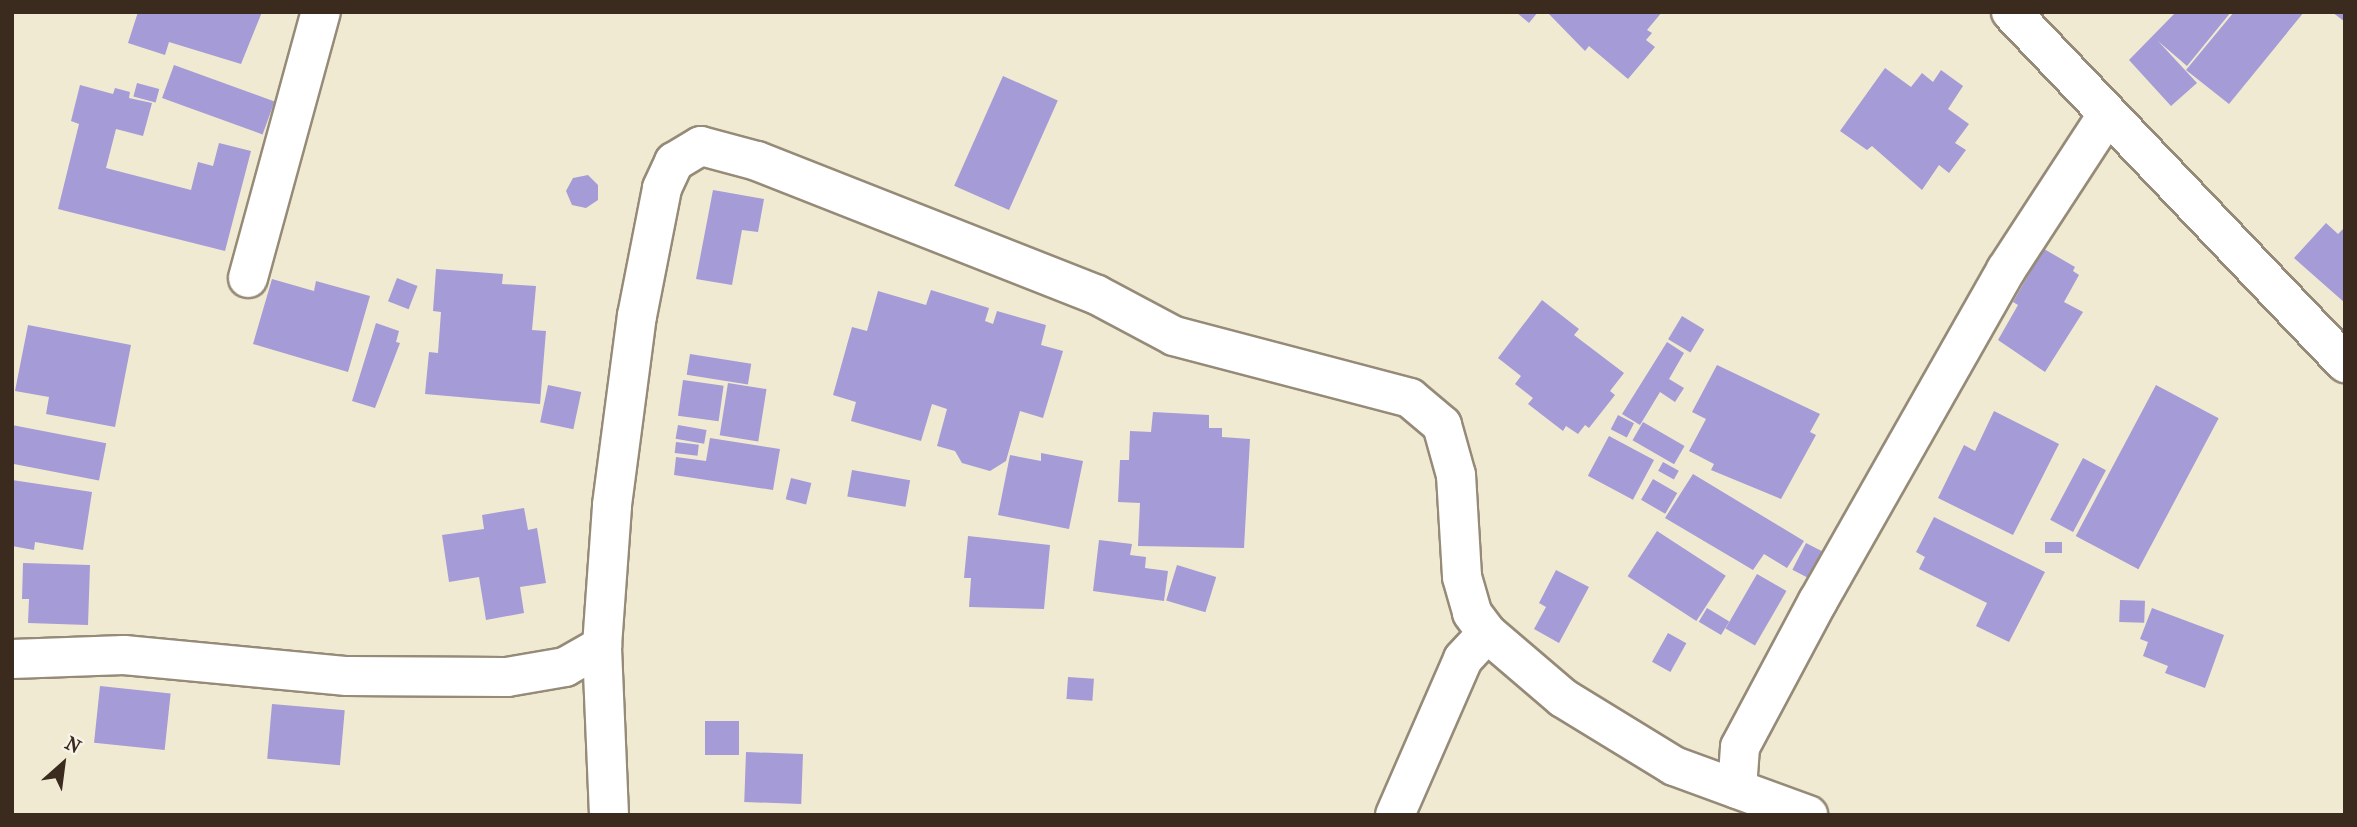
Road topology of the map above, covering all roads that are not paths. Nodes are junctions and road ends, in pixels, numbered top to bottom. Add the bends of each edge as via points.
1 (321, 12) edge
2 (2011, 12) edge
3 (2107, 115) junction
4 (248, 278) dead end
5 (2345, 363) edge
6 (1487, 633) junction
7 (603, 646) junction
8 (12, 659) edge
9 (1737, 789) junction
10 (609, 815) edge
11 (1395, 815) edge
12 (1808, 815) edge

1 - 4 street
2 - 3 street
3 - 5 street
3 - 9 street via 2006,270 1818,601 1740,747
6 - 7 street via 1472,613 1462,577 1456,475 1442,425 1410,398 1174,336 1085,290 757,160 701,146 674,162 662,188 636,316 612,505
6 - 9 street via 1563,698 1622,736 1674,766
6 - 11 street via 1463,659
7 - 8 street via 565,667 507,677 347,676 124,655
7 - 10 street
9 - 12 street

